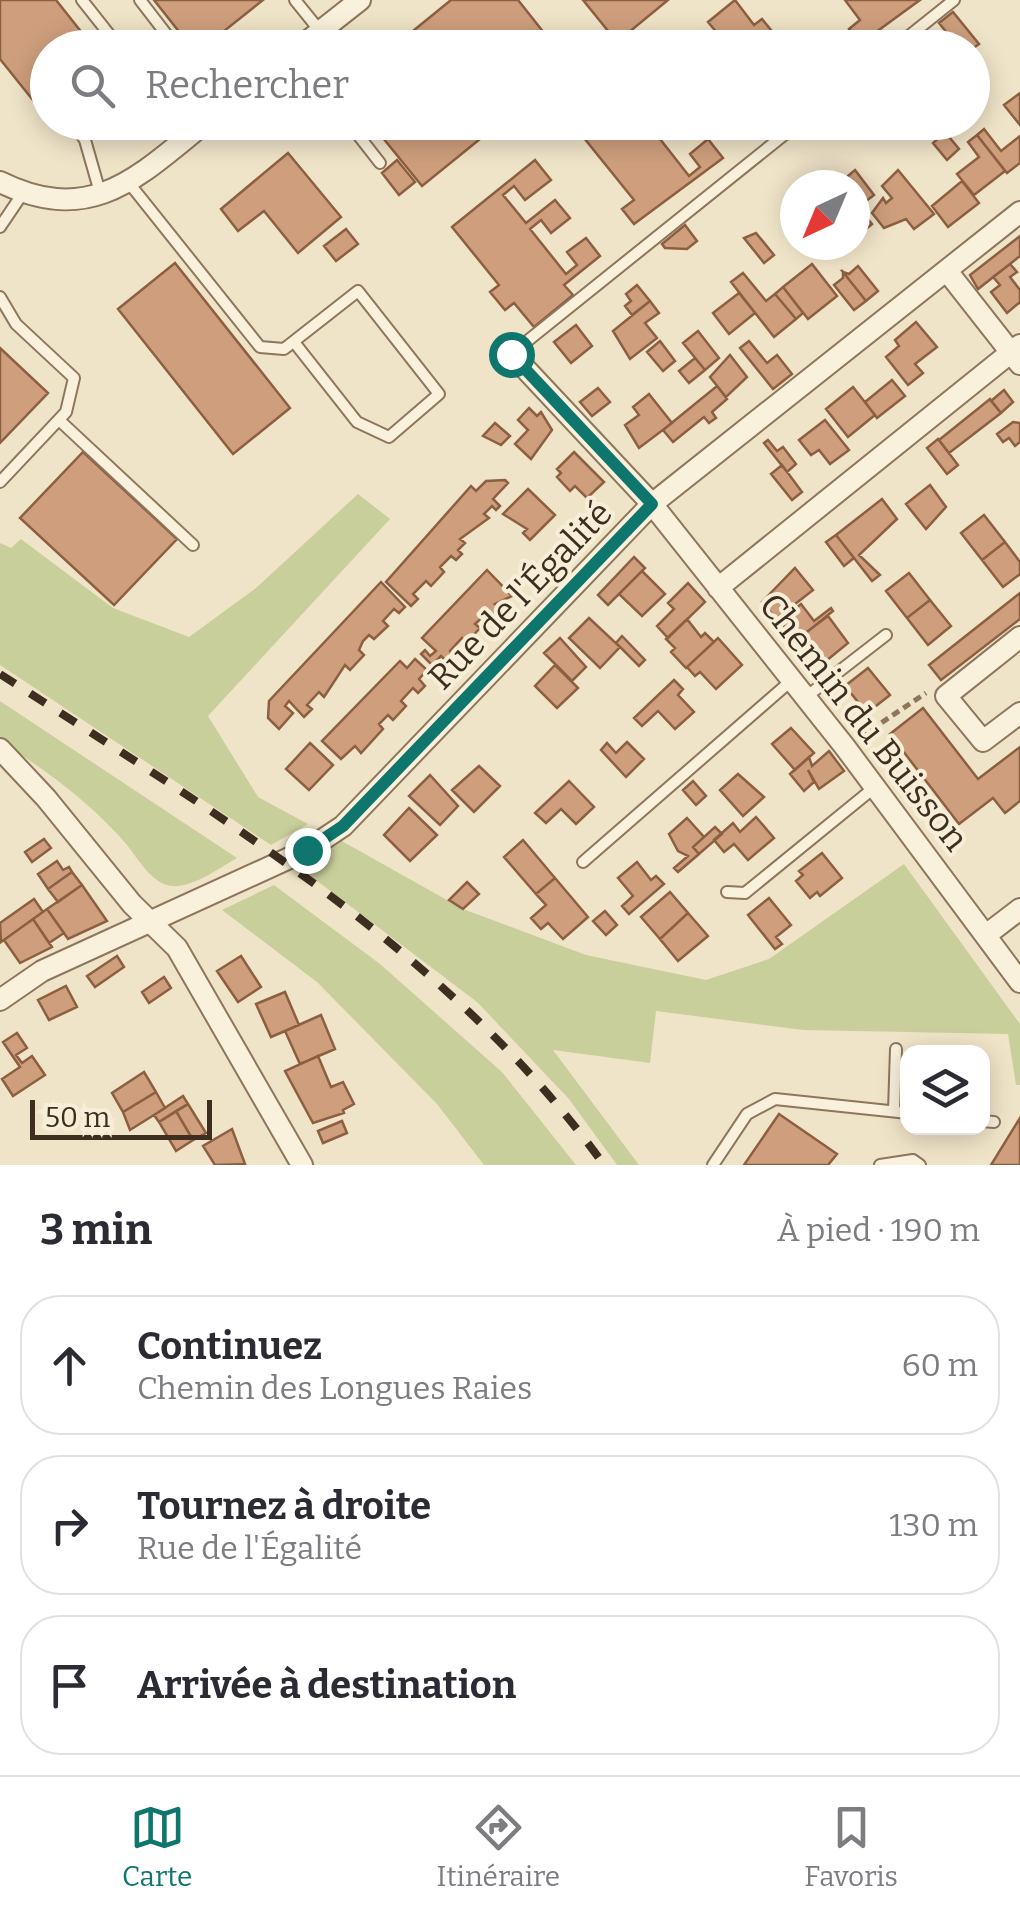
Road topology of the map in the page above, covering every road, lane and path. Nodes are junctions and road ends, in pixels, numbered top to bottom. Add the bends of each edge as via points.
1 (82, 0) edge
2 (140, 0) edge
3 (295, 0) edge
4 (360, 0) edge
5 (954, 0) edge
6 (106, 30) edge
7 (163, 30) edge
8 (319, 30) edge
9 (321, 30) edge
10 (916, 30) edge
11 (85, 140) edge
12 (177, 140) edge
13 (362, 140) edge
14 (777, 140) edge
15 (380, 163) dead end
16 (0, 182) edge
17 (129, 183) junction
18 (23, 193) junction
19 (102, 197) junction
20 (1020, 212) edge
21 (0, 228) edge
22 (946, 271) junction
23 (0, 296) edge
24 (294, 342) junction
25 (508, 350) joint
26 (1017, 353) edge
27 (59, 420) junction
28 (0, 482) edge
29 (652, 504) junction
30 (193, 545) dead end
31 (718, 588) junction
32 (886, 635) dead end
33 (1020, 638) edge
34 (799, 689) junction
35 (946, 696) junction
36 (1020, 712) edge
37 (846, 747) junction
38 (0, 749) edge
39 (876, 786) junction
40 (583, 862) dead end
41 (727, 892) dead end
42 (1020, 909) edge
43 (148, 920) junction
44 (986, 934) junction
45 (1020, 982) edge
46 (0, 1000) edge
47 (896, 1048) dead end
48 (894, 1112) junction
49 (900, 1112) edge
50 (302, 1165) edge
51 (713, 1165) edge
52 (880, 1165) edge
53 (920, 1165) edge

1 - 6 lane
2 - 7 lane
3 - 8 lane
4 - 9 street
5 - 10 lane
11 - 19 lane
12 - 17 street
13 - 15 lane
14 - 25 lane
16 - 18 street
17 - 19 street
17 - 24 lane via 260,348 284,349
18 - 19 street via 67,201
18 - 21 lane
20 - 22 street, Rue de l'Égalité
22 - 26 street
22 - 29 street, Rue de l'Égalité
23 - 27 lane via 16,324 74,378
24 - 24 lane via 358,290 439,394 389,438 357,422
25 - 29 street, Chemin du Buisson
26 - 31 street
27 - 28 lane
27 - 30 lane
29 - 31 street, Chemin du Buisson
29 - 43 street, Rue de l'Égalité via 343,826 307,850
31 - 34 street, Chemin du Buisson
32 - 34 lane
33 - 35 street
34 - 37 street, Chemin du Buisson
34 - 40 lane
35 - 36 street via 983,741
35 - 37 path via 930,690
37 - 39 street, Chemin du Buisson
38 - 43 street
39 - 41 lane via 745,893
39 - 44 street, Chemin du Buisson
42 - 44 street
43 - 46 street, Rue de l'Égalité
43 - 50 street via 177,948
44 - 45 street, Chemin du Buisson
47 - 48 lane
48 - 49 lane
48 - 51 lane via 775,1100 747,1114
52 - 53 lane

